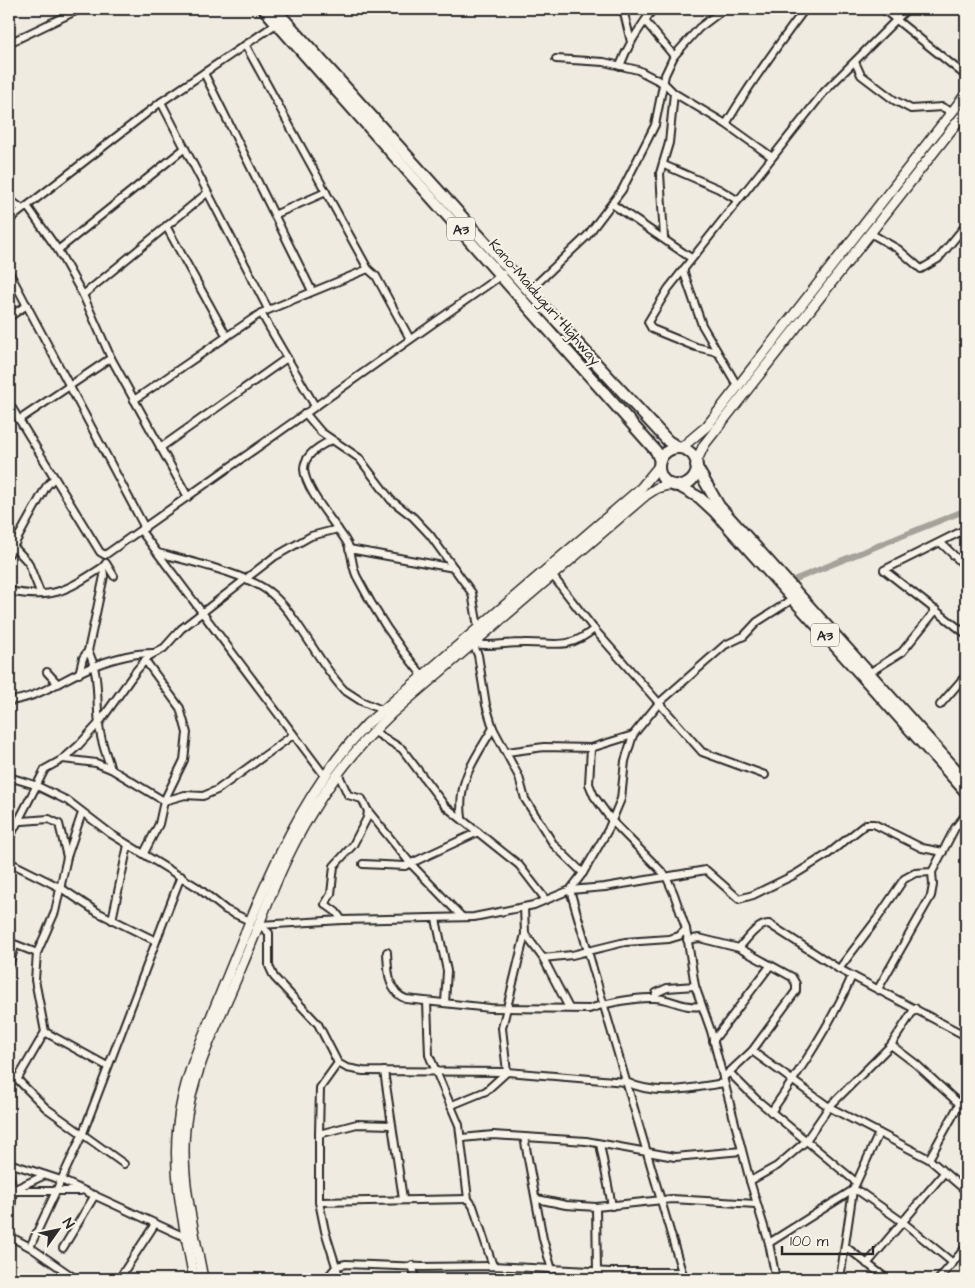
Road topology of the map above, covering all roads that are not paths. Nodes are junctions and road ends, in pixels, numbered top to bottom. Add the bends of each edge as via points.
1 (80, 9) edge
2 (264, 9) edge
3 (275, 9) edge
4 (623, 9) edge
5 (652, 9) edge
6 (724, 9) edge
7 (805, 9) edge
8 (883, 9) edge
9 (907, 9) edge
10 (895, 19) junction
11 (280, 21) junction
12 (645, 21) junction
13 (631, 42) junction
14 (9, 43) edge
15 (246, 46) junction
16 (674, 56) junction
17 (556, 59) dead end
18 (855, 62) junction
19 (620, 66) junction
20 (204, 73) junction
21 (966, 76) edge
22 (664, 84) junction
23 (674, 93) junction
24 (966, 94) edge
25 (161, 102) junction
26 (966, 111) edge
27 (952, 112) junction
28 (726, 124) junction
29 (185, 148) junction
30 (772, 157) junction
31 (664, 165) junction
32 (326, 192) junction
33 (207, 193) junction
34 (9, 198) edge
35 (737, 200) junction
36 (612, 204) junction
37 (24, 208) junction
38 (274, 215) junction
39 (9, 220) edge
40 (966, 225) edge
41 (166, 226) junction
42 (870, 234) junction
43 (664, 238) junction
44 (58, 250) junction
45 (691, 258) junction
46 (368, 269) junction
47 (683, 270) junction
48 (9, 272) edge
49 (505, 272) junction
50 (312, 291) junction
51 (529, 291) junction
52 (83, 295) junction
53 (26, 305) junction
54 (268, 309) junction
55 (260, 313) junction
56 (9, 317) edge
57 (226, 334) junction
58 (410, 339) junction
59 (717, 352) junction
60 (111, 358) junction
61 (287, 358) junction
62 (69, 385) junction
63 (738, 387) junction
64 (134, 400) junction
65 (9, 403) edge
66 (315, 406) junction
67 (305, 413) junction
68 (19, 420) junction
69 (332, 440) junction
70 (160, 448) junction
71 (680, 448) junction
72 (660, 463) junction
73 (696, 464) junction
74 (53, 479) junction
75 (674, 485) junction
76 (188, 497) junction
77 (143, 529) junction
78 (338, 529) junction
79 (966, 529) edge
80 (941, 543) junction
81 (14, 547) junction
82 (350, 550) junction
83 (158, 553) junction
84 (9, 554) edge
85 (103, 567) junction
86 (966, 567) edge
87 (454, 568) junction
88 (552, 575) junction
89 (114, 576) dead end
90 (245, 580) junction
91 (9, 591) edge
92 (40, 592) junction
93 (793, 599) junction
94 (936, 610) junction
95 (202, 613) junction
96 (478, 627) junction
97 (594, 629) junction
98 (966, 634) edge
99 (473, 644) junction
100 (88, 651) junction
101 (154, 653) junction
102 (145, 660) junction
103 (94, 666) junction
104 (47, 672) dead end
105 (869, 673) junction
106 (79, 674) junction
107 (422, 675) junction
108 (966, 675) edge
109 (58, 684) junction
110 (9, 701) edge
111 (659, 703) junction
112 (940, 705) dead end
113 (896, 709) junction
114 (382, 710) junction
115 (99, 723) junction
116 (493, 728) junction
117 (373, 731) junction
118 (294, 734) junction
119 (633, 735) junction
120 (591, 748) junction
121 (507, 752) junction
122 (63, 759) junction
123 (111, 769) junction
124 (338, 772) junction
125 (324, 775) junction
126 (765, 775) dead end
127 (9, 777) edge
128 (966, 781) edge
129 (35, 785) junction
130 (966, 792) edge
131 (164, 801) junction
132 (368, 811) junction
133 (82, 813) junction
134 (966, 814) edge
135 (462, 818) junction
136 (20, 820) junction
137 (612, 821) junction
138 (9, 822) edge
139 (478, 832) junction
140 (9, 840) edge
141 (128, 845) junction
142 (943, 852) junction
143 (144, 853) junction
144 (67, 857) junction
145 (9, 862) edge
146 (363, 864) dead end
147 (411, 864) junction
148 (932, 872) junction
149 (583, 874) junction
150 (181, 876) junction
151 (666, 876) junction
152 (61, 888) junction
153 (570, 890) junction
154 (546, 900) junction
155 (524, 907) junction
156 (462, 918) junction
157 (436, 919) junction
158 (112, 920) junction
159 (342, 920) junction
160 (250, 921) junction
161 (260, 925) junction
162 (686, 929) junction
163 (525, 934) junction
164 (687, 940) junction
165 (156, 941) junction
166 (12, 944) edge
167 (739, 948) junction
168 (588, 950) junction
169 (387, 952) dead end
170 (37, 953) junction
171 (544, 958) junction
172 (9, 965) edge
173 (770, 966) junction
174 (839, 969) junction
175 (852, 976) junction
176 (695, 986) junction
177 (878, 989) junction
178 (655, 998) junction
179 (427, 1002) junction
180 (445, 1003) junction
181 (603, 1004) junction
182 (507, 1006) junction
183 (700, 1006) junction
184 (569, 1008) junction
185 (914, 1008) junction
186 (45, 1032) junction
187 (966, 1036) edge
188 (713, 1041) junction
189 (891, 1045) junction
190 (752, 1051) junction
191 (338, 1063) junction
192 (107, 1066) junction
193 (9, 1070) edge
194 (384, 1071) junction
195 (436, 1072) junction
196 (507, 1072) junction
197 (729, 1072) junction
198 (9, 1079) edge
199 (17, 1080) junction
200 (724, 1080) junction
201 (793, 1081) junction
202 (626, 1082) junction
203 (966, 1092) edge
204 (959, 1104) junction
205 (452, 1106) junction
206 (829, 1107) junction
207 (966, 1110) edge
208 (771, 1112) junction
209 (392, 1125) junction
210 (879, 1132) junction
211 (83, 1133) junction
212 (319, 1134) junction
213 (524, 1136) junction
214 (462, 1138) junction
215 (805, 1142) junction
216 (600, 1144) junction
217 (646, 1150) junction
218 (742, 1151) junction
219 (929, 1159) junction
220 (9, 1163) edge
221 (124, 1164) dead end
222 (9, 1172) edge
223 (944, 1173) junction
224 (45, 1175) junction
225 (61, 1180) junction
226 (750, 1181) junction
227 (856, 1182) junction
228 (84, 1190) junction
229 (854, 1190) junction
230 (11, 1191) edge
231 (56, 1191) junction
232 (966, 1191) edge
233 (95, 1195) junction
234 (403, 1199) junction
235 (468, 1199) junction
236 (537, 1199) junction
237 (661, 1200) junction
238 (320, 1202) junction
239 (756, 1204) junction
240 (612, 1206) junction
241 (596, 1208) junction
242 (904, 1223) junction
243 (155, 1224) junction
244 (9, 1231) edge
245 (9, 1236) edge
246 (187, 1238) junction
247 (769, 1243) junction
248 (30, 1247) junction
249 (846, 1247) junction
250 (63, 1248) dead end
251 (966, 1248) edge
252 (953, 1263) junction
253 (867, 1264) junction
254 (412, 1265) junction
255 (337, 1266) junction
256 (493, 1266) junction
257 (552, 1270) junction
258 (598, 1271) junction
259 (610, 1272) junction
260 (683, 1276) edge
261 (76, 1279) edge
262 (119, 1279) edge
263 (194, 1279) edge
264 (203, 1279) edge
265 (326, 1279) edge
266 (340, 1279) edge
267 (416, 1279) edge
268 (611, 1279) edge
269 (776, 1279) edge
270 (840, 1279) edge
271 (887, 1279) edge
272 (939, 1279) edge

1 - 14 street
2 - 11 highway, Kano-Maiduguri Highway / A3
3 - 11 highway, Kano-Maiduguri Highway / A3
4 - 13 street
5 - 12 street
6 - 16 street via 699,28
7 - 28 street via 755,76
8 - 10 street
9 - 10 street
10 - 18 street
10 - 21 street
11 - 15 street
11 - 49 highway, Kano-Maiduguri Highway / A3
12 - 13 street
12 - 16 street
13 - 19 street
15 - 20 street
15 - 32 street
16 - 22 street
17 - 19 street via 574,58
18 - 27 street via 861,75 911,109 942,107
18 - 30 street via 824,92
19 - 22 street via 638,70
20 - 25 street
20 - 38 street
22 - 23 street
22 - 36 street via 655,125
23 - 28 street
23 - 31 street
24 - 27 main road
25 - 29 street
25 - 37 street
26 - 42 main road
27 - 63 main road
28 - 30 street
29 - 33 street
29 - 44 street
30 - 35 street
31 - 35 street via 719,188
31 - 43 street via 660,186
32 - 38 street
32 - 46 street
33 - 41 street
33 - 54 street
34 - 37 street
35 - 45 street
36 - 43 street
36 - 51 street via 587,236
37 - 39 street
37 - 44 street
38 - 50 street
40 - 42 street via 938,259 921,269 898,249
41 - 52 street
41 - 57 street
42 - 73 main road via 704,445
43 - 45 street
44 - 52 street
45 - 47 street
46 - 50 street
46 - 58 street via 376,276
47 - 59 street via 702,325
47 - 59 street via 648,322 652,329 662,334
48 - 53 street
49 - 51 highway, Kano-Maiduguri Highway / A3
49 - 58 street
49 - 72 highway, Kano-Maiduguri Highway / A3 via 656,451
50 - 54 street
51 - 71 highway, Kano-Maiduguri Highway / A3 via 668,441
52 - 60 street
53 - 56 street
53 - 62 street
54 - 55 street
55 - 57 street
55 - 61 street
57 - 64 street
58 - 66 street
59 - 63 street
60 - 62 street
60 - 64 street
61 - 66 street
61 - 70 street
62 - 68 street
62 - 77 street
63 - 71 main road via 700,434
64 - 70 street
65 - 68 street
66 - 67 street
67 - 69 street
67 - 76 street
68 - 74 street
69 - 78 street via 314,451 304,469 314,494
69 - 87 street via 362,461 390,500 420,524
70 - 76 street
71 - 72 highway via 665,453
71 - 73 highway, A3 via 690,453
72 - 75 highway, A3 via 664,479
72 - 96 main road via 640,488
73 - 75 highway via 693,478 683,485
73 - 105 highway, A3 via 719,506
74 - 77 street via 104,555
74 - 81 street
75 - 88 main road via 658,488 646,495
75 - 93 highway, A3 via 707,504
76 - 77 street
77 - 83 street
78 - 82 street
78 - 90 street via 311,536 274,557
79 - 80 street
80 - 86 street
80 - 94 street via 884,570
81 - 84 street
81 - 92 street via 28,562
82 - 87 street
82 - 107 street via 352,566 393,640
83 - 90 street
83 - 95 street
85 - 89 street via 106,563
85 - 92 street via 52,595
85 - 100 street via 104,576
87 - 96 street via 474,598
88 - 97 street
88 - 99 main road
90 - 95 street
90 - 114 street via 275,597 344,690
91 - 92 street via 33,596
93 - 111 street via 757,622 744,636 725,645
93 - 113 highway, A3
94 - 98 street
94 - 105 street via 902,652
95 - 101 street
95 - 118 street
96 - 107 main road
97 - 99 street via 574,643 559,645 522,643 497,647
97 - 111 street
99 - 116 street
99 - 117 main road
100 - 103 street
100 - 106 street via 82,658
101 - 102 street
101 - 103 street
102 - 115 street
102 - 131 street via 180,708 187,733 184,760
103 - 106 street
103 - 115 street
104 - 109 street
105 - 113 highway, A3
106 - 109 street
107 - 114 main road
108 - 112 street
109 - 110 street
111 - 119 street
111 - 126 street via 705,753
113 - 128 highway, A3
113 - 130 highway, A3
114 - 125 main road
115 - 122 street
115 - 123 street
116 - 121 street
116 - 135 street via 467,773 461,798
117 - 124 main road
117 - 135 street via 402,749 442,803
118 - 125 street
118 - 131 street via 217,790 203,796 184,795
119 - 120 street
119 - 137 street via 625,761 623,794
120 - 121 street via 544,747
120 - 137 street via 589,784
121 - 149 street via 534,815 554,845
122 - 123 street via 96,763
122 - 129 street via 45,768
123 - 131 street
124 - 132 street via 348,795 362,799
124 - 161 main road via 287,857
125 - 160 main road via 282,847
127 - 129 street
129 - 133 street via 68,801
129 - 136 street
131 - 143 street via 159,824
132 - 147 street
132 - 159 street via 353,845 334,866 331,894 325,904
133 - 141 street
133 - 144 street
134 - 142 street via 954,828
135 - 139 street
136 - 138 street
136 - 140 street
136 - 144 street via 55,821 59,824
137 - 149 street
137 - 151 street
139 - 147 street
139 - 154 street via 523,869
141 - 143 street
141 - 158 street
142 - 148 street
142 - 151 street via 922,848 874,824 866,824 809,866 739,899 706,870
143 - 150 street
144 - 152 street
145 - 152 street
146 - 147 street via 400,867
147 - 156 street
148 - 174 street via 915,873 904,878
148 - 177 street via 931,896
149 - 153 street
150 - 160 street via 226,910
150 - 165 street
151 - 153 street
151 - 162 street
152 - 158 street
152 - 170 street via 55,912
153 - 154 street
153 - 168 street
154 - 155 street
155 - 156 street
155 - 163 street
156 - 157 street
157 - 159 street
157 - 180 street via 447,971
158 - 165 street
159 - 161 street
160 - 246 main road via 184,1089 176,1158
161 - 191 street via 269,933 271,971 318,1024
161 - 264 main road via 204,1055 185,1129 186,1179
162 - 164 street
162 - 168 street via 669,939 625,942
163 - 171 street
163 - 182 street
164 - 167 street via 699,938
164 - 176 street
165 - 192 street
166 - 170 street
166 - 172 street
167 - 173 street
167 - 174 street via 763,924 769,924
168 - 171 street
168 - 181 street
169 - 179 street via 388,974 397,994 406,999
170 - 186 street via 34,980
171 - 184 street
173 - 188 street
173 - 190 street via 792,977 796,991
174 - 175 street
175 - 177 street
175 - 201 street via 840,1003
176 - 178 street via 667,988 656,993
176 - 183 street
177 - 185 street
178 - 181 street
178 - 183 street
179 - 180 street
179 - 195 street via 429,1055
180 - 182 street via 490,1008
181 - 184 street via 589,1009
181 - 202 street
182 - 184 street
182 - 196 street via 502,1028
183 - 188 street
185 - 187 street
185 - 189 street
186 - 192 street
186 - 199 street
188 - 200 street
189 - 204 street
189 - 206 street
190 - 197 street
190 - 201 street
191 - 194 street via 355,1070
191 - 212 street via 320,1088
192 - 211 street
193 - 199 street
194 - 195 street
194 - 209 street
195 - 196 street
195 - 205 street
196 - 202 street
196 - 205 street via 486,1091
197 - 200 street
197 - 208 street
198 - 199 street
199 - 211 street via 46,1108
200 - 202 street via 660,1092
200 - 218 street
201 - 206 street
201 - 208 street
202 - 217 street
203 - 204 street
204 - 207 street
204 - 219 street
205 - 214 street
206 - 210 street
206 - 215 street
208 - 215 street
209 - 212 street via 357,1124
209 - 234 street
210 - 219 street
210 - 227 street
211 - 221 street
211 - 225 street
212 - 238 street
213 - 214 street
213 - 216 street
213 - 236 street
214 - 235 street
215 - 226 street via 777,1166
215 - 227 street
216 - 217 street
216 - 240 street
217 - 218 street via 675,1157
217 - 237 street
218 - 226 street
219 - 223 street
220 - 224 street
222 - 230 street
223 - 232 street
223 - 242 street
224 - 225 street
224 - 230 street
225 - 228 street
225 - 231 street
226 - 239 street
227 - 229 street
228 - 231 street
228 - 233 street
229 - 242 street
229 - 247 street
229 - 249 street
230 - 231 street
230 - 244 street
231 - 248 street
233 - 243 street
233 - 250 street
234 - 235 street
234 - 238 street
235 - 256 street
236 - 241 street
236 - 257 street
237 - 239 street
237 - 240 street
237 - 260 street
238 - 255 street
239 - 247 street
240 - 241 street
241 - 258 street
242 - 252 street
242 - 253 street
243 - 246 street
243 - 262 street
245 - 248 street
246 - 263 main road
247 - 269 street
248 - 261 street
249 - 253 street
249 - 270 street
251 - 252 street
252 - 272 street
253 - 271 street
254 - 255 street
254 - 256 street
254 - 267 street
255 - 265 street
255 - 266 street
256 - 257 street
257 - 258 street
258 - 259 street
259 - 260 street
259 - 268 street

